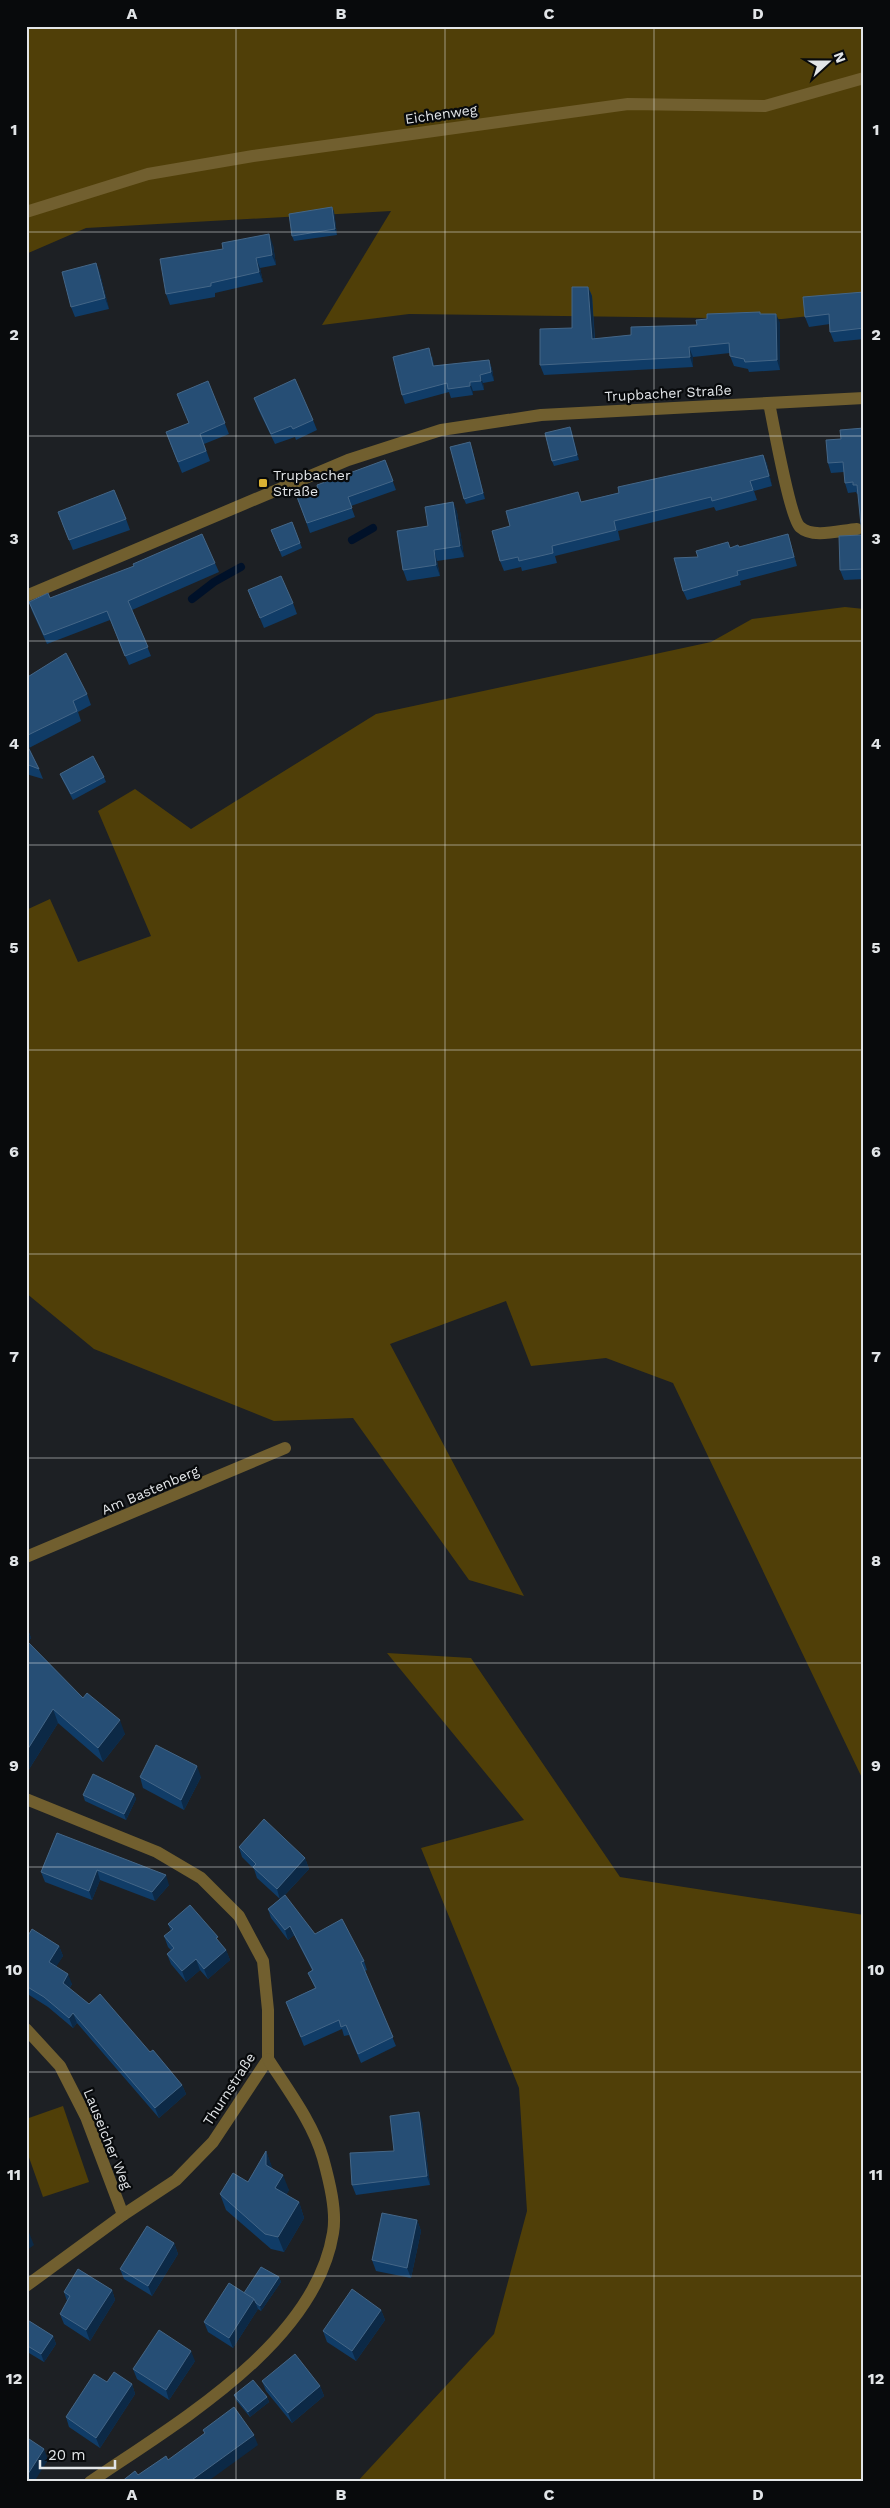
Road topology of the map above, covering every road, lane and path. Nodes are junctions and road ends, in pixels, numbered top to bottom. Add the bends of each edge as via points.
1 (864, 78) edge
2 (26, 212) edge
3 (864, 398) edge
4 (770, 403) junction
5 (857, 529) dead end
6 (26, 596) edge
7 (285, 1448) dead end
8 (26, 1557) edge
9 (26, 1799) edge
10 (26, 2029) edge
11 (268, 2059) junction
12 (123, 2214) junction
13 (26, 2286) edge
14 (90, 2482) edge

1 - 2 street, Eichenweg via 765,106 628,104 253,156 148,174
3 - 4 street, Trupbacher Straße
4 - 5 street via 786,482 800,527 813,534
4 - 6 street, Trupbacher Straße via 541,415 441,430 348,460
7 - 8 street, Am Bastenberg
9 - 11 street, Thurnstraße via 157,1852 200,1878 239,1916 263,1961
10 - 12 street, Lauseicher Weg via 60,2066 86,2117
11 - 12 street, Thurnstraße via 213,2142 176,2180
11 - 14 street via 301,2110 323,2157 332,2197 334,2232 324,2268 302,2311 239,2376
12 - 13 street, Thurnstraße

